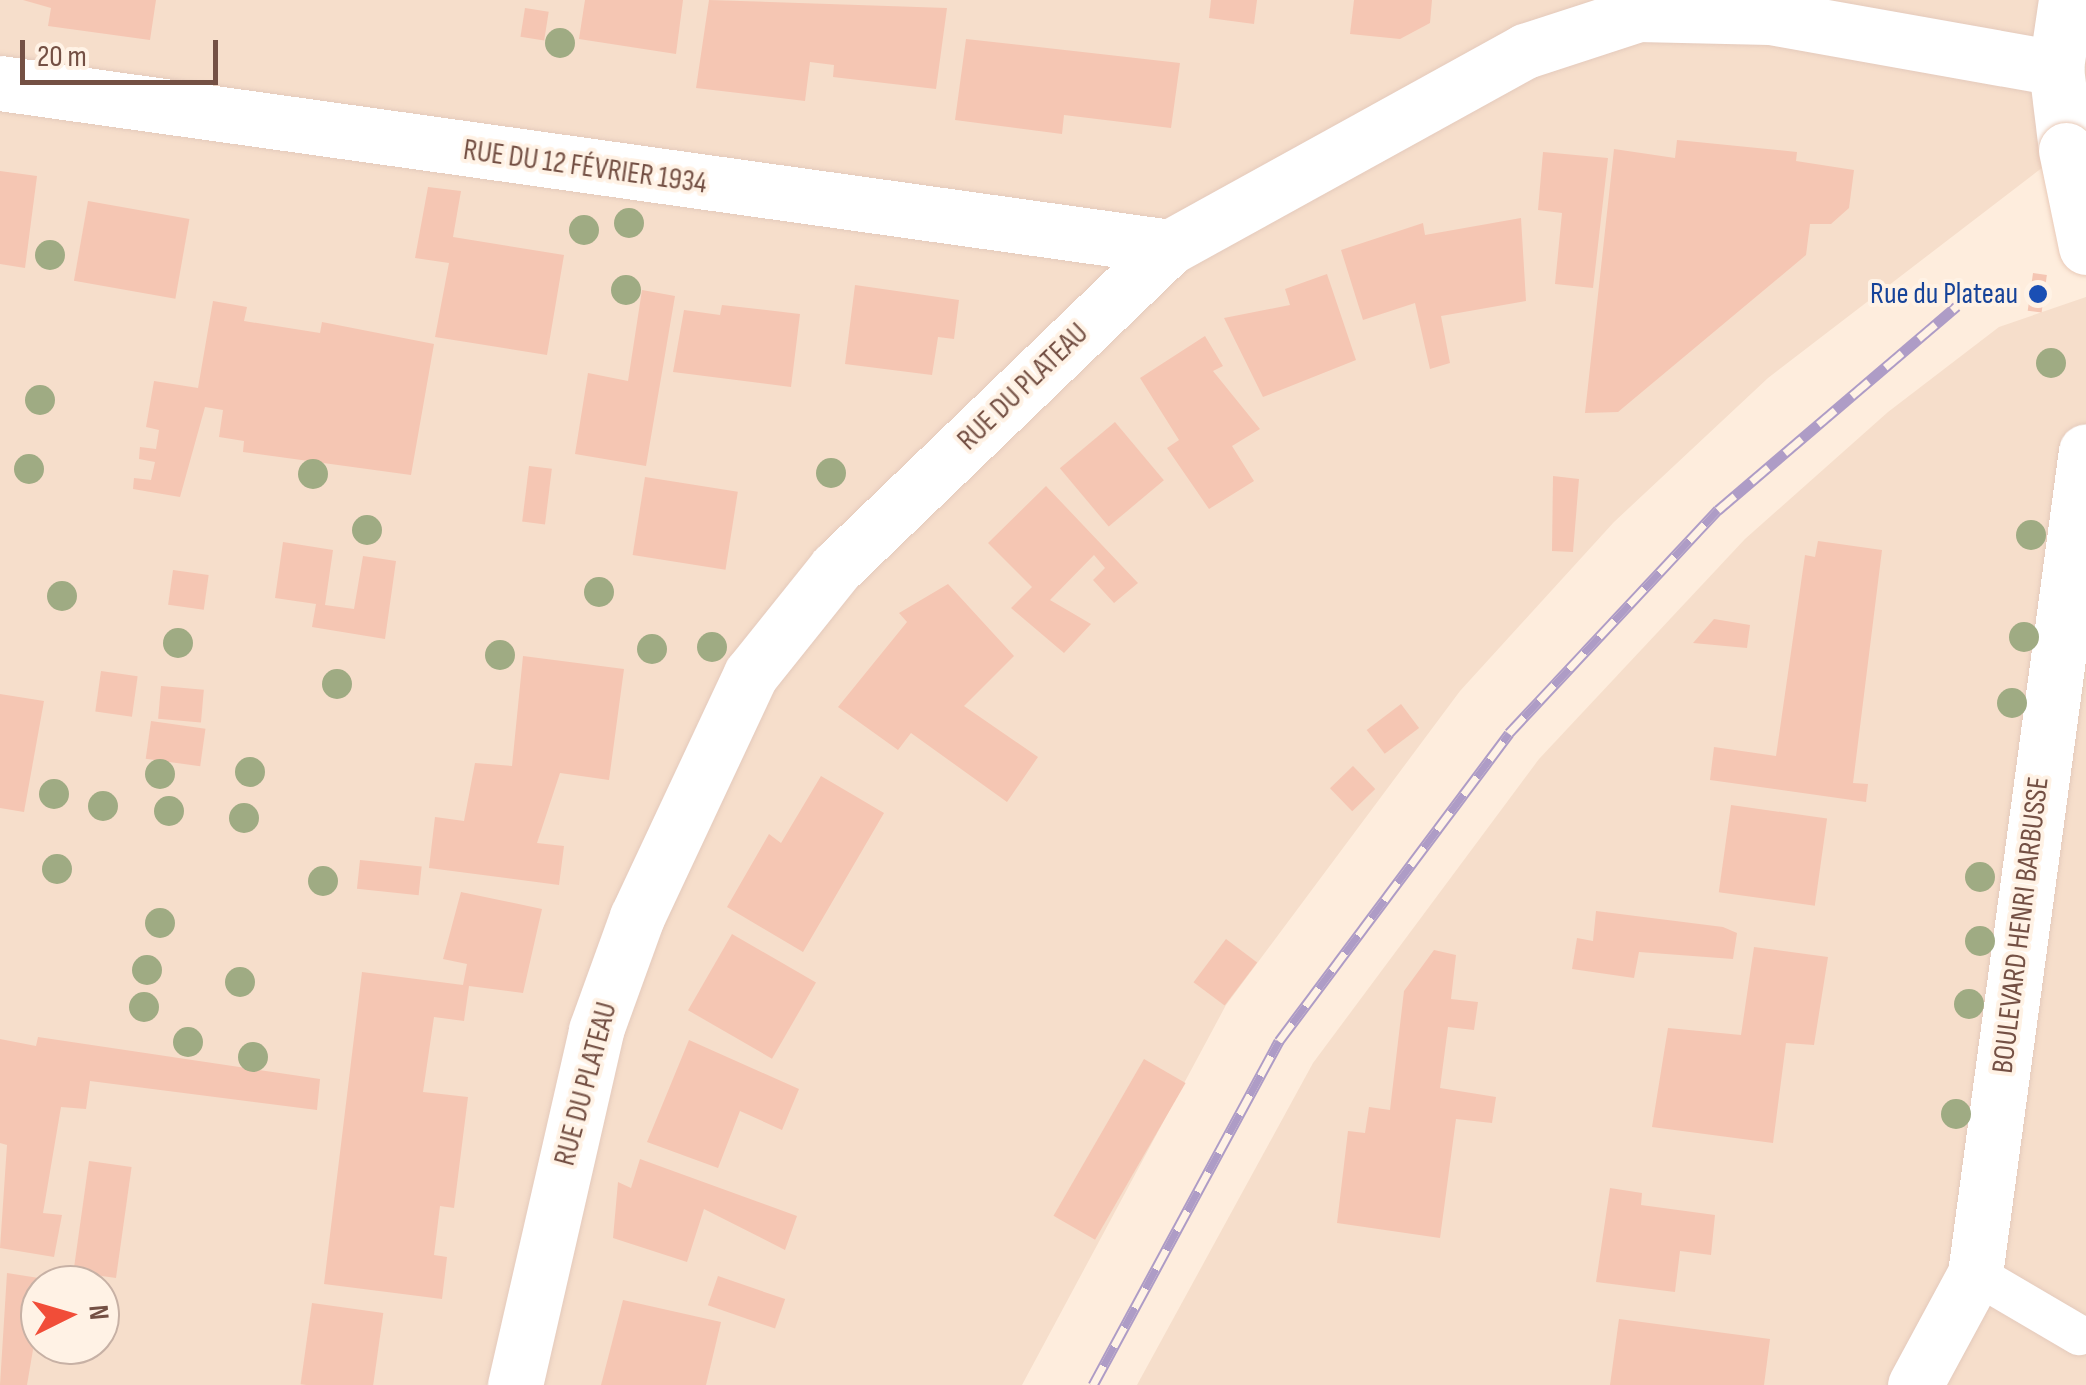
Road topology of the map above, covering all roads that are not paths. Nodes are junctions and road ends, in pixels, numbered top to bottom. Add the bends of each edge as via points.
1 (2066, 0) edge
2 (2056, 68) junction
3 (0, 83) edge
4 (2076, 176) edge
5 (1170, 247) junction
6 (2086, 247) edge
7 (2086, 451) edge
8 (2068, 698) edge
9 (1975, 1274) junction
10 (2079, 1335) dead end
11 (515, 1385) edge
12 (1915, 1385) edge

1 - 2 street
2 - 4 street
2 - 5 street, RUE DU PLATEAU via 1770,17 1638,14 1524,51
3 - 5 street, RUE DU 12 FÉVRIER 1934
4 - 6 street, bridge
5 - 11 street, RUE DU PLATEAU via 836,568 751,674 644,900 596,1030
7 - 8 street, BOULEVARD HENRI BARBUSSE
8 - 9 street, BOULEVARD HENRI BARBUSSE
9 - 10 lane
9 - 12 street, BOULEVARD HENRI BARBUSSE

